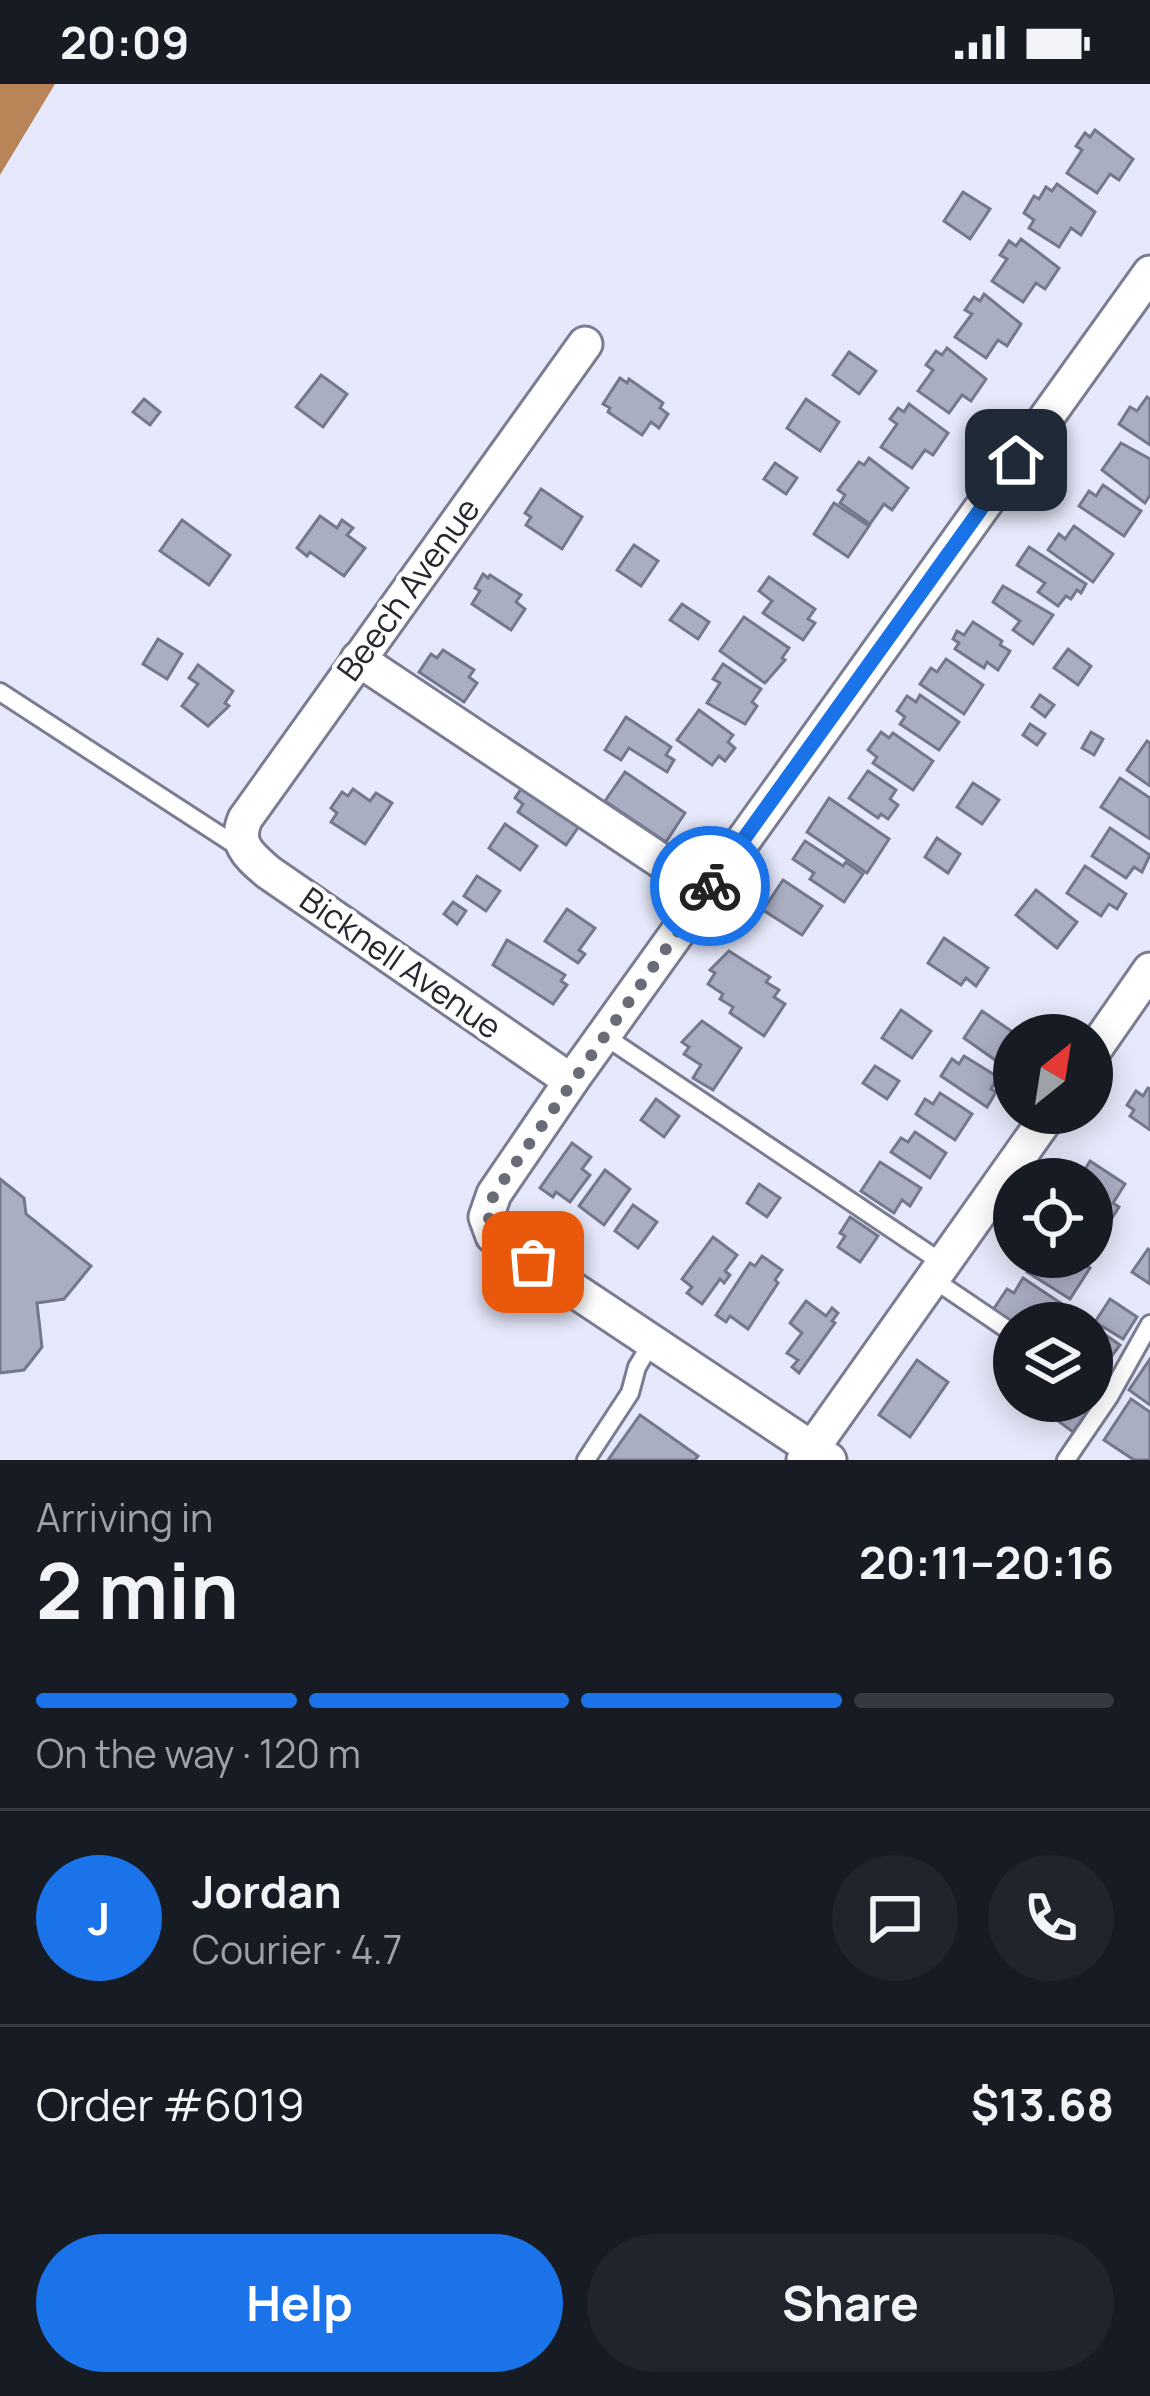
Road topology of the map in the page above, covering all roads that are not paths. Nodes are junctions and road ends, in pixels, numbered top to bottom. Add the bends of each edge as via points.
1 (1150, 273) edge
2 (585, 344) dead end
3 (358, 659) junction
4 (0, 692) edge
5 (242, 844) junction
6 (706, 891) junction
7 (1150, 970) edge
8 (1113, 1023) edge
9 (603, 1035) junction
10 (571, 1081) junction
11 (1035, 1134) edge
12 (939, 1272) junction
13 (993, 1317) edge
14 (1150, 1324) edge
15 (652, 1342) junction
16 (1113, 1390) edge
17 (1092, 1422) edge
18 (814, 1456) edge
19 (586, 1460) edge
20 (1066, 1460) edge

1 - 6 street
2 - 3 street, Beech Avenue
3 - 5 street, Beech Avenue via 245,819
3 - 6 street
4 - 5 lane
5 - 10 street, Bicknell Avenue via 268,872
6 - 9 street
7 - 8 street
9 - 10 street
9 - 12 lane
10 - 15 street via 486,1216 493,1236
11 - 12 street
12 - 13 lane
12 - 18 street
14 - 16 lane
15 - 18 street
15 - 19 lane
17 - 20 lane

